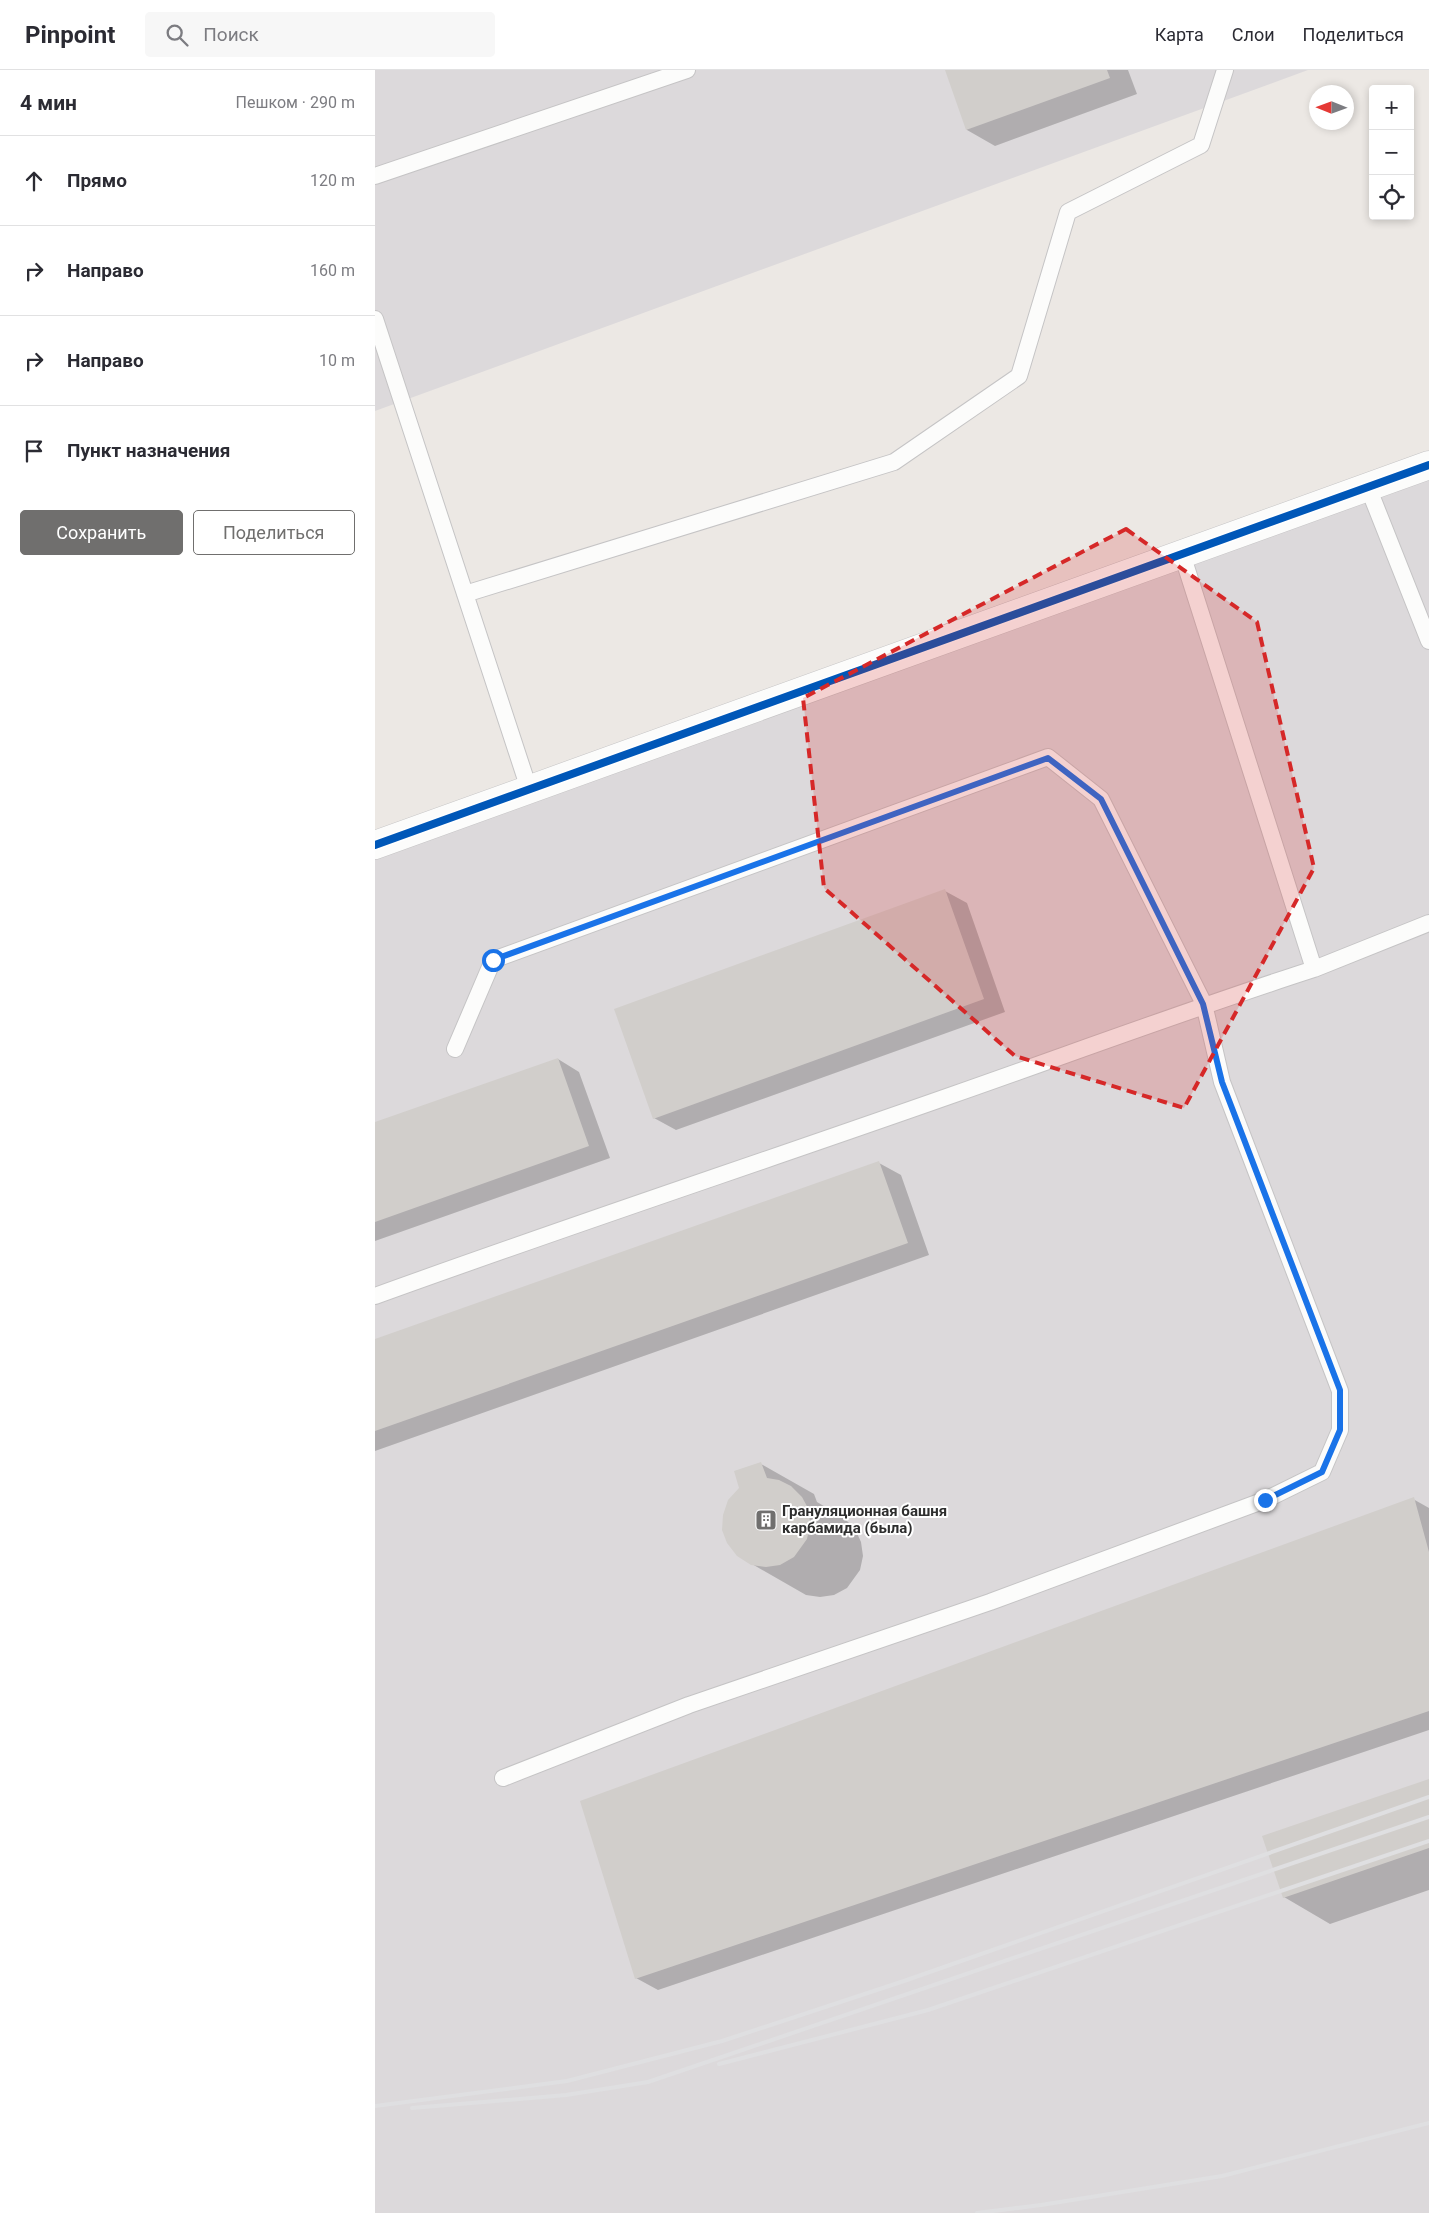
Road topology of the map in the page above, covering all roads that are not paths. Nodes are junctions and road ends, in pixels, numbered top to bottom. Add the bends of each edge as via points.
1 (687, 70) edge
2 (1225, 70) edge
3 (375, 176) edge
4 (375, 319) edge
5 (1429, 465) edge
6 (1368, 487) junction
7 (1182, 554) junction
8 (465, 594) junction
9 (1429, 641) edge
10 (529, 789) junction
11 (375, 845) edge
12 (1429, 923) edge
13 (1314, 969) junction
14 (1203, 1004) junction
15 (455, 1049) dead end
16 (375, 1296) edge
17 (503, 1778) dead end

1 - 3 lane
2 - 8 lane via 1201,145 1068,212 1019,376 893,462
4 - 8 lane
5 - 6 street
6 - 7 street
6 - 9 lane
7 - 10 street
7 - 13 lane
8 - 10 lane
10 - 11 street
12 - 13 lane
13 - 14 lane
14 - 15 lane via 1101,799 1048,758 493,960
14 - 16 lane via 964,1091 556,1230
14 - 17 lane via 1222,1082 1340,1390 1340,1430 1322,1472 1256,1503 990,1602 689,1705

